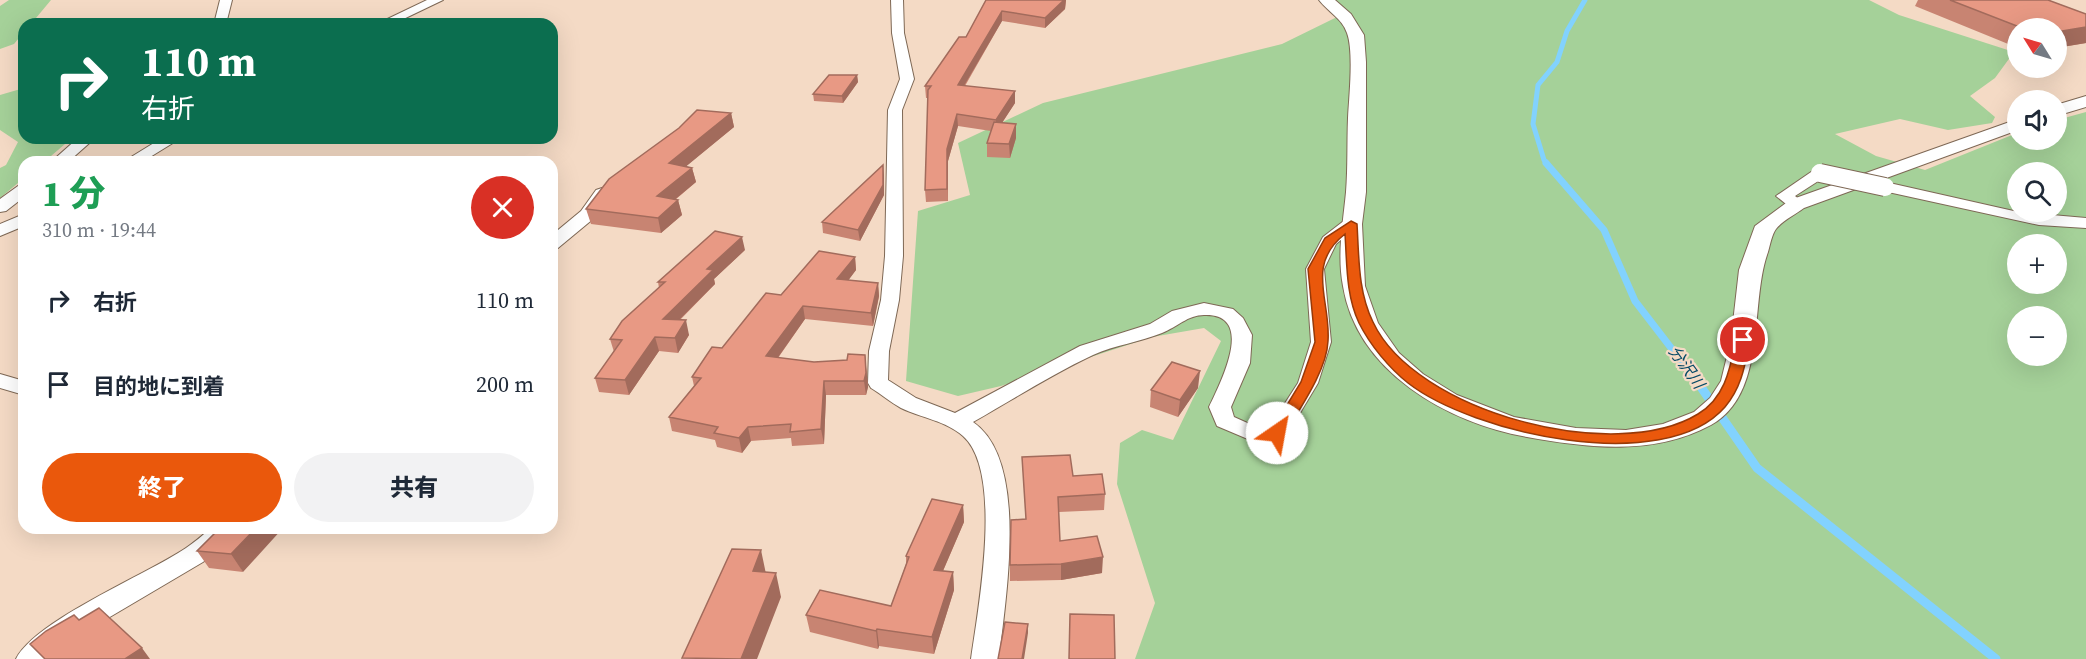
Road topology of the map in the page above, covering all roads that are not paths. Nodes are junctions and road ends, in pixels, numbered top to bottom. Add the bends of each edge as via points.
1 (226, 0) edge
2 (437, 0) edge
3 (897, 0) edge
4 (1326, 0) edge
5 (222, 18) edge
6 (396, 18) edge
7 (2086, 101) edge
8 (2067, 107) edge
9 (2007, 128) edge
10 (80, 144) edge
11 (162, 144) edge
12 (66, 156) edge
13 (141, 156) edge
14 (614, 180) edge
15 (18, 194) edge
16 (1797, 204) junction
17 (0, 207) edge
18 (18, 222) edge
19 (2086, 223) edge
20 (1351, 224) junction
21 (0, 231) edge
22 (558, 239) edge
23 (0, 381) edge
24 (18, 386) edge
25 (955, 422) junction
26 (220, 534) edge
27 (30, 659) edge
28 (985, 659) edge

1 - 5 street
2 - 6 street
3 - 25 street via 898,33 907,80 895,110 894,256 879,351 878,383 908,402
4 - 20 street via 1346,17 1356,35 1356,192
7 - 8 street
9 - 16 street
10 - 12 street
11 - 13 street
14 - 22 street via 587,215
15 - 17 street
16 - 19 street, bridge via 1784,196 1820,173 2039,220
16 - 20 street via 1766,226 1750,270 1734,382 1719,404 1703,418 1668,432 1626,438 1576,437 1509,425 1448,401 1414,380 1390,358 1366,323 1354,285
18 - 21 street
20 - 25 street via 1329,241 1315,269 1322,342 1308,382 1277,433 1262,438 1225,421 1220,407 1240,363 1242,336 1236,322 1226,313 1204,309 1087,350
23 - 24 street
25 - 28 street via 974,434 989,457 998,500
26 - 27 street via 194,555 50,639

